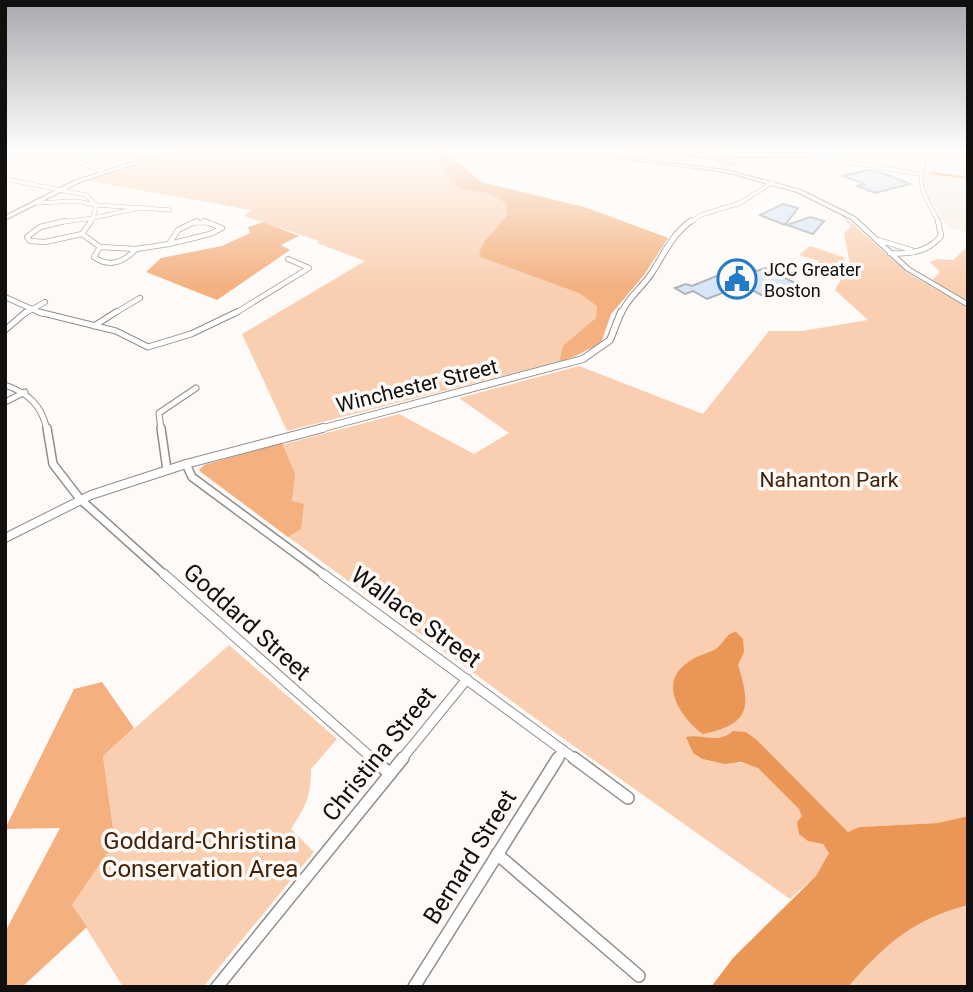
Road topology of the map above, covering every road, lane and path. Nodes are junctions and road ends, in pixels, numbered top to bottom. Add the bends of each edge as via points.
1 (48, 196) edge
2 (87, 196) edge
3 (751, 196) edge
4 (810, 196) edge
5 (923, 196) edge
6 (36, 203) junction
7 (96, 205) junction
8 (147, 206) junction
9 (170, 210) dead end
10 (6, 217) edge
11 (93, 218) junction
12 (82, 234) junction
13 (878, 240) junction
14 (169, 244) junction
15 (100, 247) junction
16 (136, 249) junction
17 (919, 251) junction
18 (890, 254) junction
19 (288, 259) dead end
20 (5, 297) edge
21 (140, 298) dead end
22 (45, 302) dead end
23 (968, 305) edge
24 (30, 309) junction
25 (94, 326) junction
26 (5, 330) edge
27 (5, 385) edge
28 (196, 388) dead end
29 (25, 393) junction
30 (5, 402) edge
31 (186, 464) junction
32 (167, 470) junction
33 (80, 499) junction
34 (5, 538) edge
35 (467, 679) junction
36 (563, 750) junction
37 (390, 774) junction
38 (628, 798) dead end
39 (497, 854) junction
40 (639, 976) dead end
41 (217, 987) edge
42 (414, 987) edge

1 - 6 main road
2 - 7 street
3 - 31 street, Winchester Street via 687,224 624,306 608,342 583,359
4 - 13 main road via 832,205
5 - 17 street via 942,234
6 - 7 street
6 - 10 main road
7 - 8 street
7 - 11 street
8 - 9 street
8 - 11 street
11 - 12 street
11 - 12 street via 46,226 27,237 39,242
12 - 15 street
13 - 17 street
13 - 18 main road
14 - 14 street via 210,234 222,228 186,222
14 - 16 street
15 - 16 street
15 - 16 street via 95,258 109,263
17 - 18 street
18 - 23 main road
19 - 25 street via 309,268 238,313 165,342 148,346 129,335
20 - 24 street
21 - 25 street
22 - 24 street
24 - 25 street
24 - 26 street
27 - 29 street
28 - 32 street via 160,412
29 - 30 street
29 - 33 street, Goddard Street via 41,411 54,468
31 - 32 street, Winchester Street
31 - 35 street, Wallace Street via 192,477
32 - 33 street, Winchester Street
33 - 34 street, Winchester Street
33 - 37 street, Goddard Street
35 - 36 street, Wallace Street
35 - 37 street, Christina Street
36 - 38 street, Wallace Street
36 - 39 street, Bernard Street
37 - 41 street, Christina Street
39 - 40 street
39 - 42 street, Bernard Street

